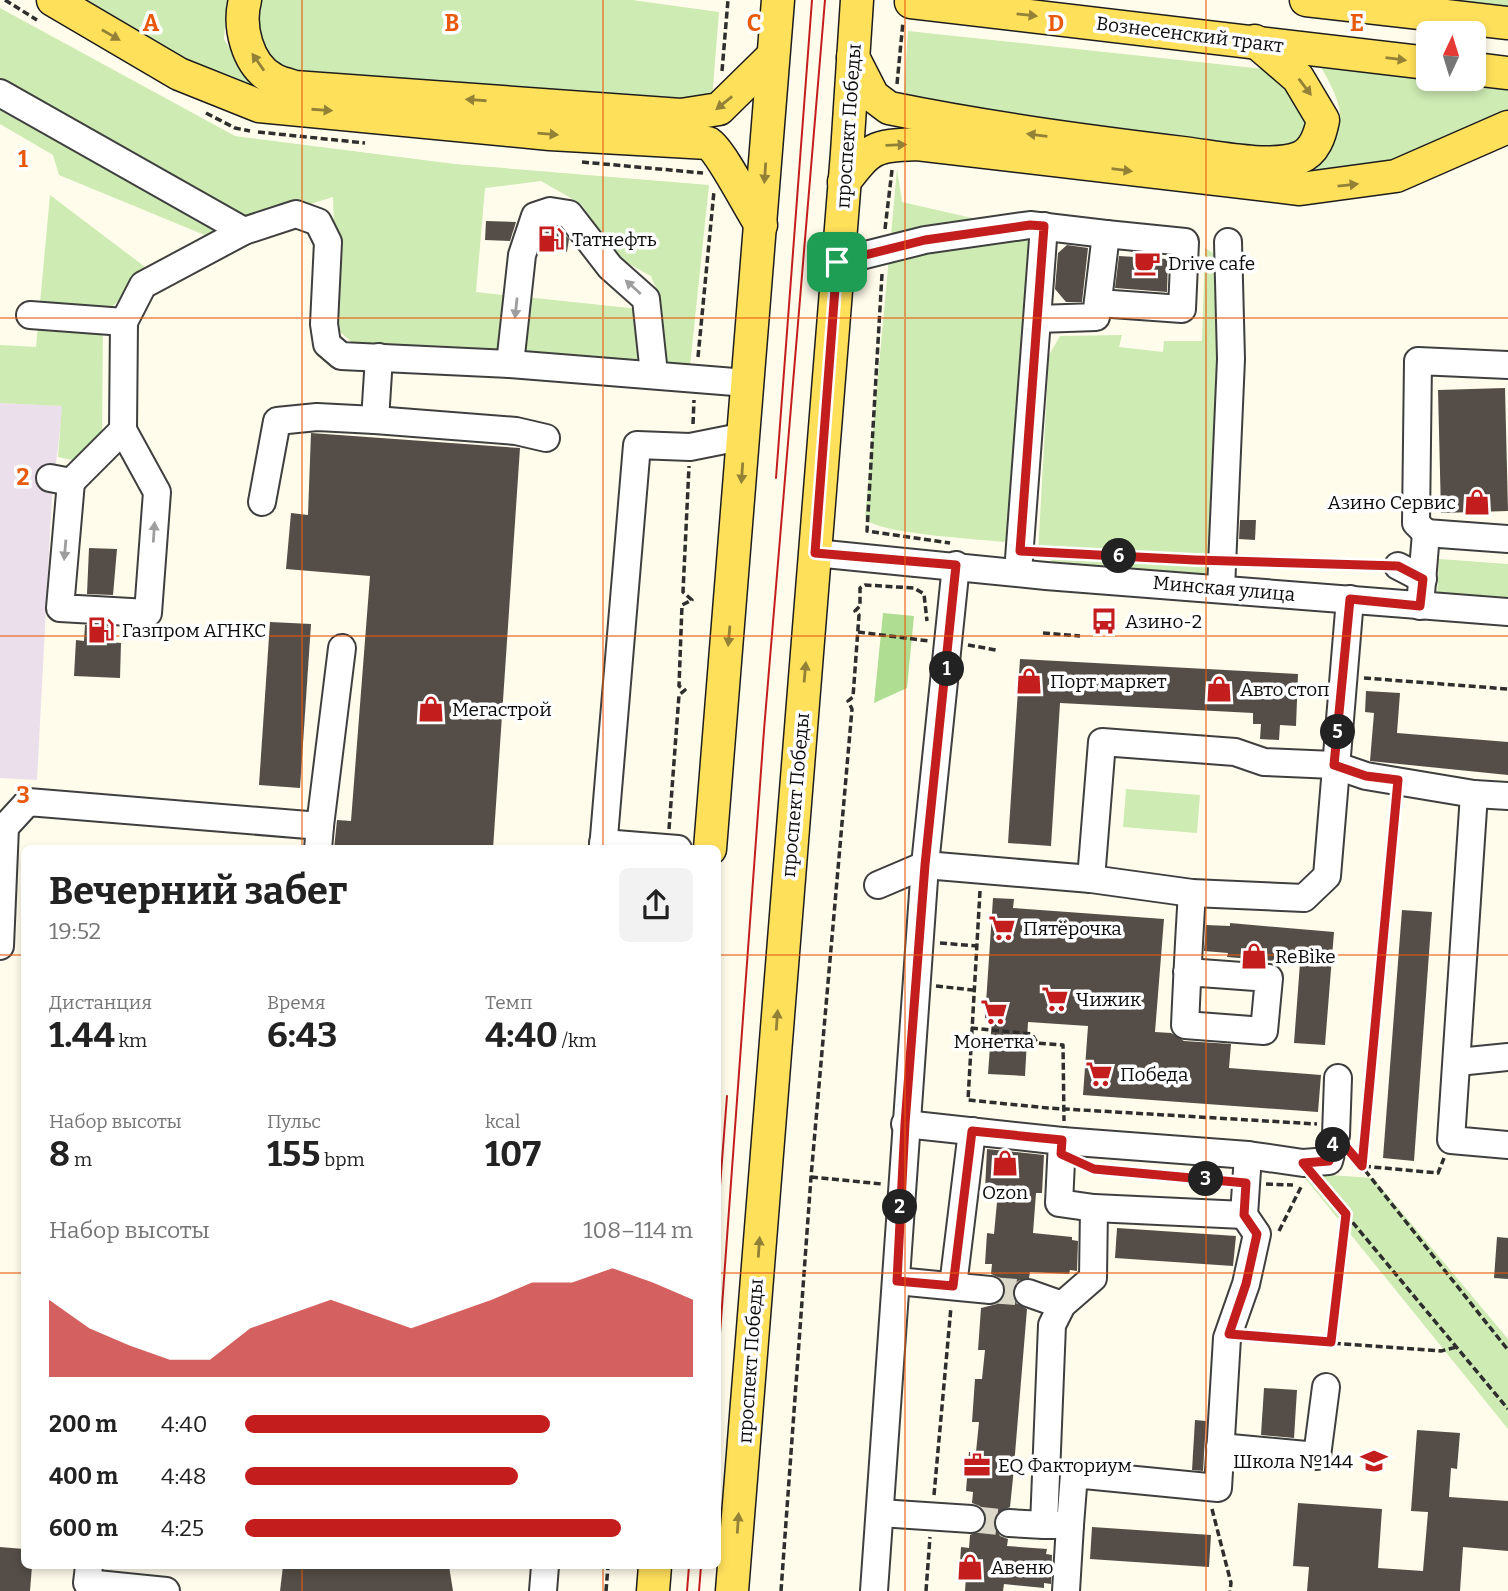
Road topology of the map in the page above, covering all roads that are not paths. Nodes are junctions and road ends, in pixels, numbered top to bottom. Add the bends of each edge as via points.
1 (52, 0) edge
2 (245, 0) edge
3 (778, 0) edge
4 (857, 0) edge
5 (1306, 0) edge
6 (907, 8) road end
7 (1508, 23) edge
8 (1255, 41) junction
9 (774, 56) junction
10 (853, 57) junction
11 (1416, 61) edge
12 (1486, 70) edge
13 (1508, 73) edge
14 (0, 93) edge
15 (1508, 127) edge
16 (844, 182) junction
17 (761, 225) junction
18 (1044, 226) junction
19 (244, 231) junction
20 (1105, 234) junction
21 (1228, 242) dead end
22 (837, 262) junction
23 (1098, 303) junction
24 (30, 315) dead end
25 (1038, 319) junction
26 (124, 322) junction
27 (379, 357) junction
28 (510, 364) junction
29 (1508, 365) edge
30 (654, 374) junction
31 (747, 383) junction
32 (375, 420) junction
33 (123, 430) junction
34 (744, 436) junction
35 (546, 438) dead end
36 (262, 502) dead end
37 (1426, 533) junction
38 (1508, 539) edge
39 (815, 553) junction
40 (956, 554) junction
41 (1019, 561) junction
42 (1398, 566) road end
43 (1423, 579) junction
44 (1221, 589) junction
45 (1350, 599) junction
46 (1420, 606) junction
47 (1508, 612) edge
48 (342, 648) dead end
49 (1334, 765) junction
50 (1474, 794) junction
51 (1508, 796) edge
52 (319, 837) edge
53 (603, 845) edge
54 (710, 845) edge
55 (925, 865) junction
56 (1091, 879) junction
57 (878, 885) dead end
58 (1192, 893) junction
59 (0, 946) edge
60 (1187, 972) dead end
61 (1508, 1057) edge
62 (1458, 1062) junction
63 (1338, 1078) dead end
64 (905, 1124) junction
65 (972, 1131) junction
66 (1508, 1145) edge
67 (1062, 1147) junction
68 (1248, 1155) junction
69 (1094, 1208) junction
70 (1244, 1215) junction
71 (897, 1281) junction
72 (953, 1286) junction
73 (990, 1290) tunnel mouth
74 (1028, 1293) tunnel mouth
75 (1062, 1305) junction
76 (1326, 1387) dead end
77 (1220, 1447) junction
78 (880, 1513) junction
79 (971, 1519) tunnel mouth
80 (1009, 1523) tunnel mouth
81 (1044, 1525) junction
82 (1070, 1525) junction
83 (89, 1569) edge
84 (545, 1569) edge
85 (655, 1569) edge
86 (166, 1591) edge
87 (543, 1591) edge
88 (653, 1591) edge
89 (732, 1591) edge
90 (874, 1591) edge
91 (1066, 1591) edge

1 -> 17 main road via 179,74 259,106 550,134 708,143 717,149
9 -> 2 main road via 719,109 681,115 294,87 271,78 244,40 241,15
3 - 9 main road
4 - 10 main road, проспект Победы
5 - 7 main road
6 -> 8 main road, Вознесенский тракт
8 -> 10 main road via 1298,78 1324,120 1319,139 1302,157 1280,163 1206,156 1024,133 889,108 873,96
8 -> 11 main road, Вознесенский тракт
9 -> 17 main road
10 - 16 main road, проспект Победы
12 - 13 main road
14 - 19 street
16 -> 15 main road via 879,146 917,144 1300,190 1396,176
16 - 22 main road, проспект Победы
17 - 31 main road
18 - 20 street
18 - 22 street via 925,240
18 - 25 street
19 - 26 street via 143,285
19 - 27 street via 296,214 318,222 328,242 327,344 341,356
20 - 23 street
20 - 23 street via 1185,242 1182,309
21 - 44 street via 1237,303
22 - 39 main road, проспект Победы
23 - 25 street via 1096,317
24 - 26 street
25 - 41 street
26 - 33 street
27 - 28 street
27 - 32 street
28 - 30 street
30 -> 28 street via 646,299 610,267 569,214 550,211 534,216 522,255
29 - 37 street via 1418,360 1416,523
30 - 31 street
31 - 34 main road
32 - 35 street via 516,431
32 - 36 street via 277,421
33 -> 33 street via 60,480 60,608 148,613 157,492
34 - 53 street via 690,447 637,445
34 -> 54 main road
37 - 38 street
37 - 43 street
39 - 40 street, Минская улица
89 -> 39 main road, проспект Победы
40 - 41 street, Минская улица
40 - 55 street
41 - 44 street, Минская улица
42 - 43 street
43 - 46 street
44 - 45 street, Минская улица
45 - 46 street, Минская улица
45 - 49 street
46 - 47 street, Минская улица
48 - 52 street
49 - 50 street via 1366,776
49 - 56 street via 1264,762 1235,752 1102,742
49 - 58 street via 1326,876 1304,898
50 - 51 street
50 - 62 street
52 - 59 street via 28,802 5,827
55 - 56 street
55 - 57 street
55 - 64 street
56 - 58 street
58 - 60 street
61 - 62 street
62 - 66 street via 1451,1140
63 - 68 street via 1336,1130 1329,1161 1303,1163
64 - 65 street
64 - 71 street
65 - 67 street
65 - 72 street
67 - 68 street
67 - 69 street via 1059,1203
68 - 70 street
69 - 70 street
69 - 75 street via 1093,1278
70 - 77 street via 1257,1234 1229,1334
71 - 72 street
71 - 78 street
72 - 73 street
74 - 75 street
75 - 81 street via 1052,1325
76 - 77 street via 1317,1456
77 - 82 street via 1218,1488 1074,1474
78 - 79 street
78 - 90 street
80 - 81 street
81 - 82 street
82 - 91 street
83 - 86 street via 87,1583
84 - 87 street
85 - 88 main road

